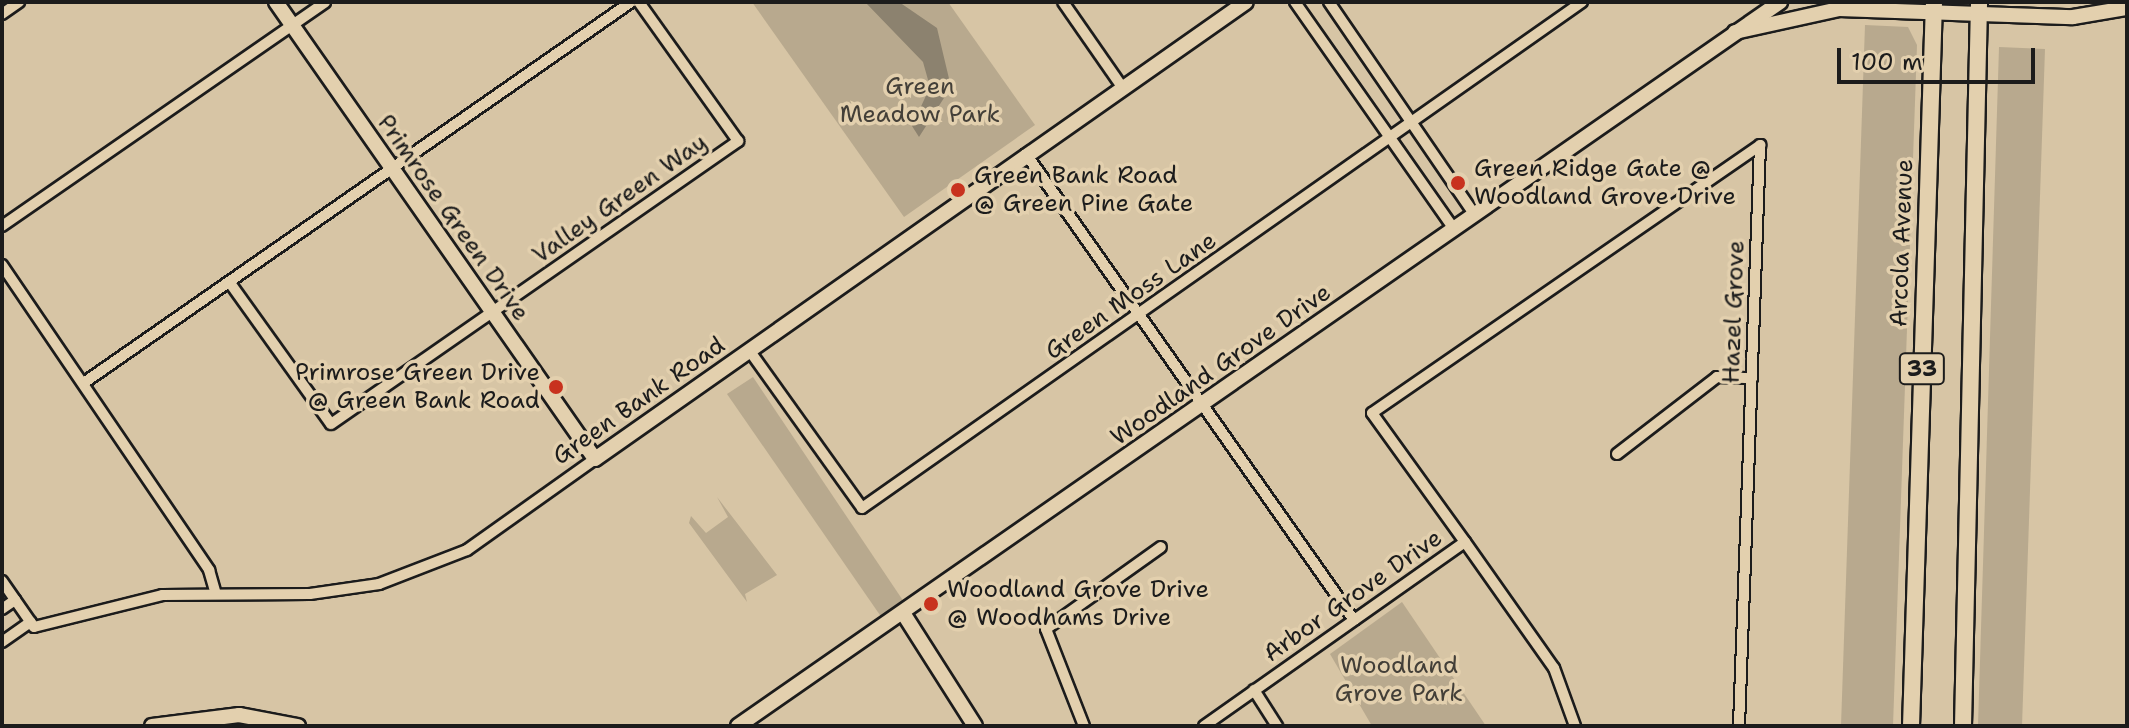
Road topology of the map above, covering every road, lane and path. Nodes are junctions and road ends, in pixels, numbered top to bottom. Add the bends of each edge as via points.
1 (19, 2) edge
2 (276, 2) edge
3 (325, 2) edge
4 (631, 2) edge
5 (639, 2) edge
6 (1063, 2) edge
7 (1246, 2) edge
8 (1295, 2) edge
9 (1329, 2) edge
10 (1582, 2) edge
11 (1780, 2) edge
12 (1934, 7) edge
13 (1979, 7) edge
14 (2127, 8) edge
15 (2, 14) edge
16 (292, 25) junction
17 (1725, 34) junction
18 (1122, 87) junction
19 (1413, 121) junction
20 (1390, 137) junction
21 (1026, 154) junction
22 (393, 169) junction
23 (1475, 215) junction
24 (2, 226) edge
25 (1454, 229) junction
26 (2, 265) edge
27 (230, 283) junction
28 (492, 312) junction
29 (1140, 315) junction
30 (749, 350) junction
31 (1752, 378) junction
32 (85, 382) junction
33 (1202, 404) junction
34 (1617, 454) dead end
35 (595, 459) junction
36 (1465, 542) junction
37 (1161, 547) dead end
38 (2, 581) edge
39 (215, 591) junction
40 (15, 600) junction
41 (2, 609) edge
42 (905, 616) junction
43 (1354, 620) junction
44 (31, 622) junction
45 (2, 642) edge
46 (1254, 690) junction
47 (152, 726) edge
48 (298, 726) edge
49 (738, 726) edge
50 (975, 726) edge
51 (1084, 726) edge
52 (1204, 726) edge
53 (1277, 726) edge
54 (1575, 726) edge
55 (1739, 726) edge
56 (1911, 726) edge
57 (1963, 726) edge

1 - 15 street
2 - 16 street, Primrose Green Drive
3 - 16 street
4 - 22 street
5 - 28 street, Valley Green Way via 738,141
6 - 18 street
7 - 18 street, Green Bank Road
8 - 20 street
9 - 19 street
10 - 19 street, Green Moss Lane
11 - 17 street, Woodland Grove Drive
12 - 13 street, Woodland Grove Drive
12 - 17 street, Woodland Grove Drive via 1839,9
12 - 56 main road, Arcola Avenue / 33
13 - 14 street, Woodland Grove Drive via 2073,17
13 - 57 main road, 33
16 - 22 street, Primrose Green Drive
16 - 24 street
17 - 23 street, Woodland Grove Drive
18 - 21 street, Green Bank Road
19 - 20 street, Green Moss Lane
19 - 23 street
20 - 25 street
20 - 29 street, Green Moss Lane
21 - 29 street
21 - 30 street, Green Bank Road
22 - 27 street
22 - 28 street, Primrose Green Drive
23 - 25 street, Woodland Grove Drive
25 - 33 street, Woodland Grove Drive
26 - 32 street
27 - 28 street, Valley Green Way via 331,424
27 - 32 street
28 - 35 street, Primrose Green Drive
29 - 30 street, Green Moss Lane via 862,508
29 - 33 street
30 - 35 street, Green Bank Road
31 - 34 street via 1717,377
31 - 36 street, Hazel Grove via 1760,145 1372,413
31 - 55 street, Hazel Grove
32 - 39 street via 209,570
33 - 42 street, Woodland Grove Drive
33 - 43 street
35 - 39 street, Green Bank Road via 467,550 416,573 310,594
36 - 43 street, Arbor Grove Drive
36 - 54 street, Arbor Grove Drive via 1554,668
37 - 51 street via 1046,629
38 - 40 street
39 - 44 street, Green Bank Road via 124,600
40 - 41 street
40 - 44 street
42 - 49 street, Woodland Grove Drive
42 - 50 street
43 - 46 street, Arbor Grove Drive
44 - 45 street
46 - 52 street, Arbor Grove Drive
46 - 53 street
47 - 48 street via 239,715

